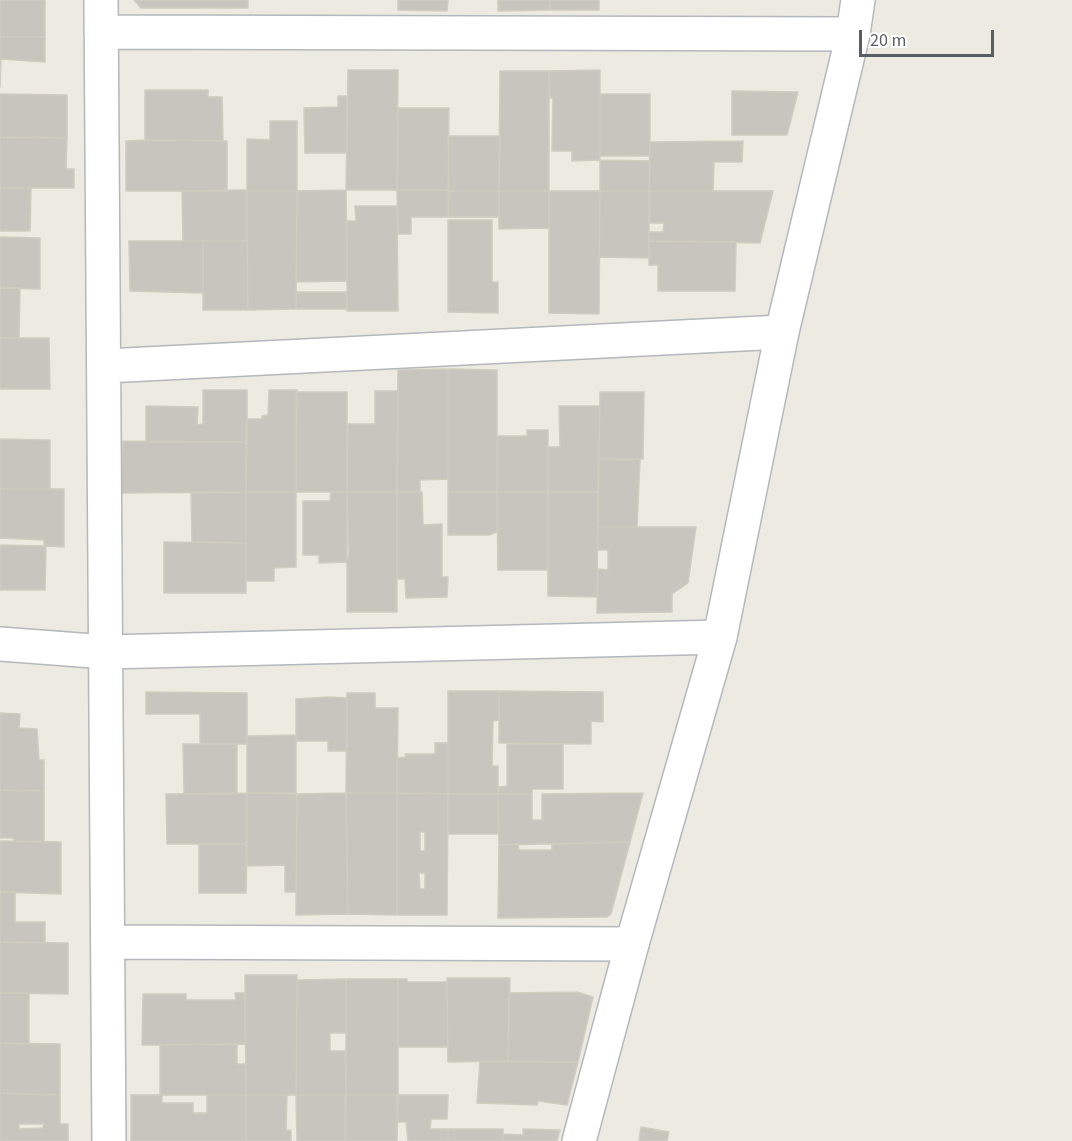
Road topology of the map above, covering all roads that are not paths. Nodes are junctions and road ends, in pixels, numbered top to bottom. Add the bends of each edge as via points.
1 (101, 0) edge
2 (858, 0) edge
3 (101, 32) junction
4 (853, 34) junction
5 (782, 332) junction
6 (105, 366) junction
7 (720, 637) junction
8 (0, 644) edge
9 (106, 652) junction
10 (108, 942) junction
11 (632, 944) junction
12 (109, 1141) edge
13 (579, 1141) edge

1 - 3 street
2 - 4 street
3 - 4 street
3 - 6 street
4 - 5 street
5 - 6 street
5 - 7 street
6 - 9 street
7 - 9 street
7 - 11 street
8 - 9 street
9 - 10 street
10 - 11 street
10 - 12 street
11 - 13 street

